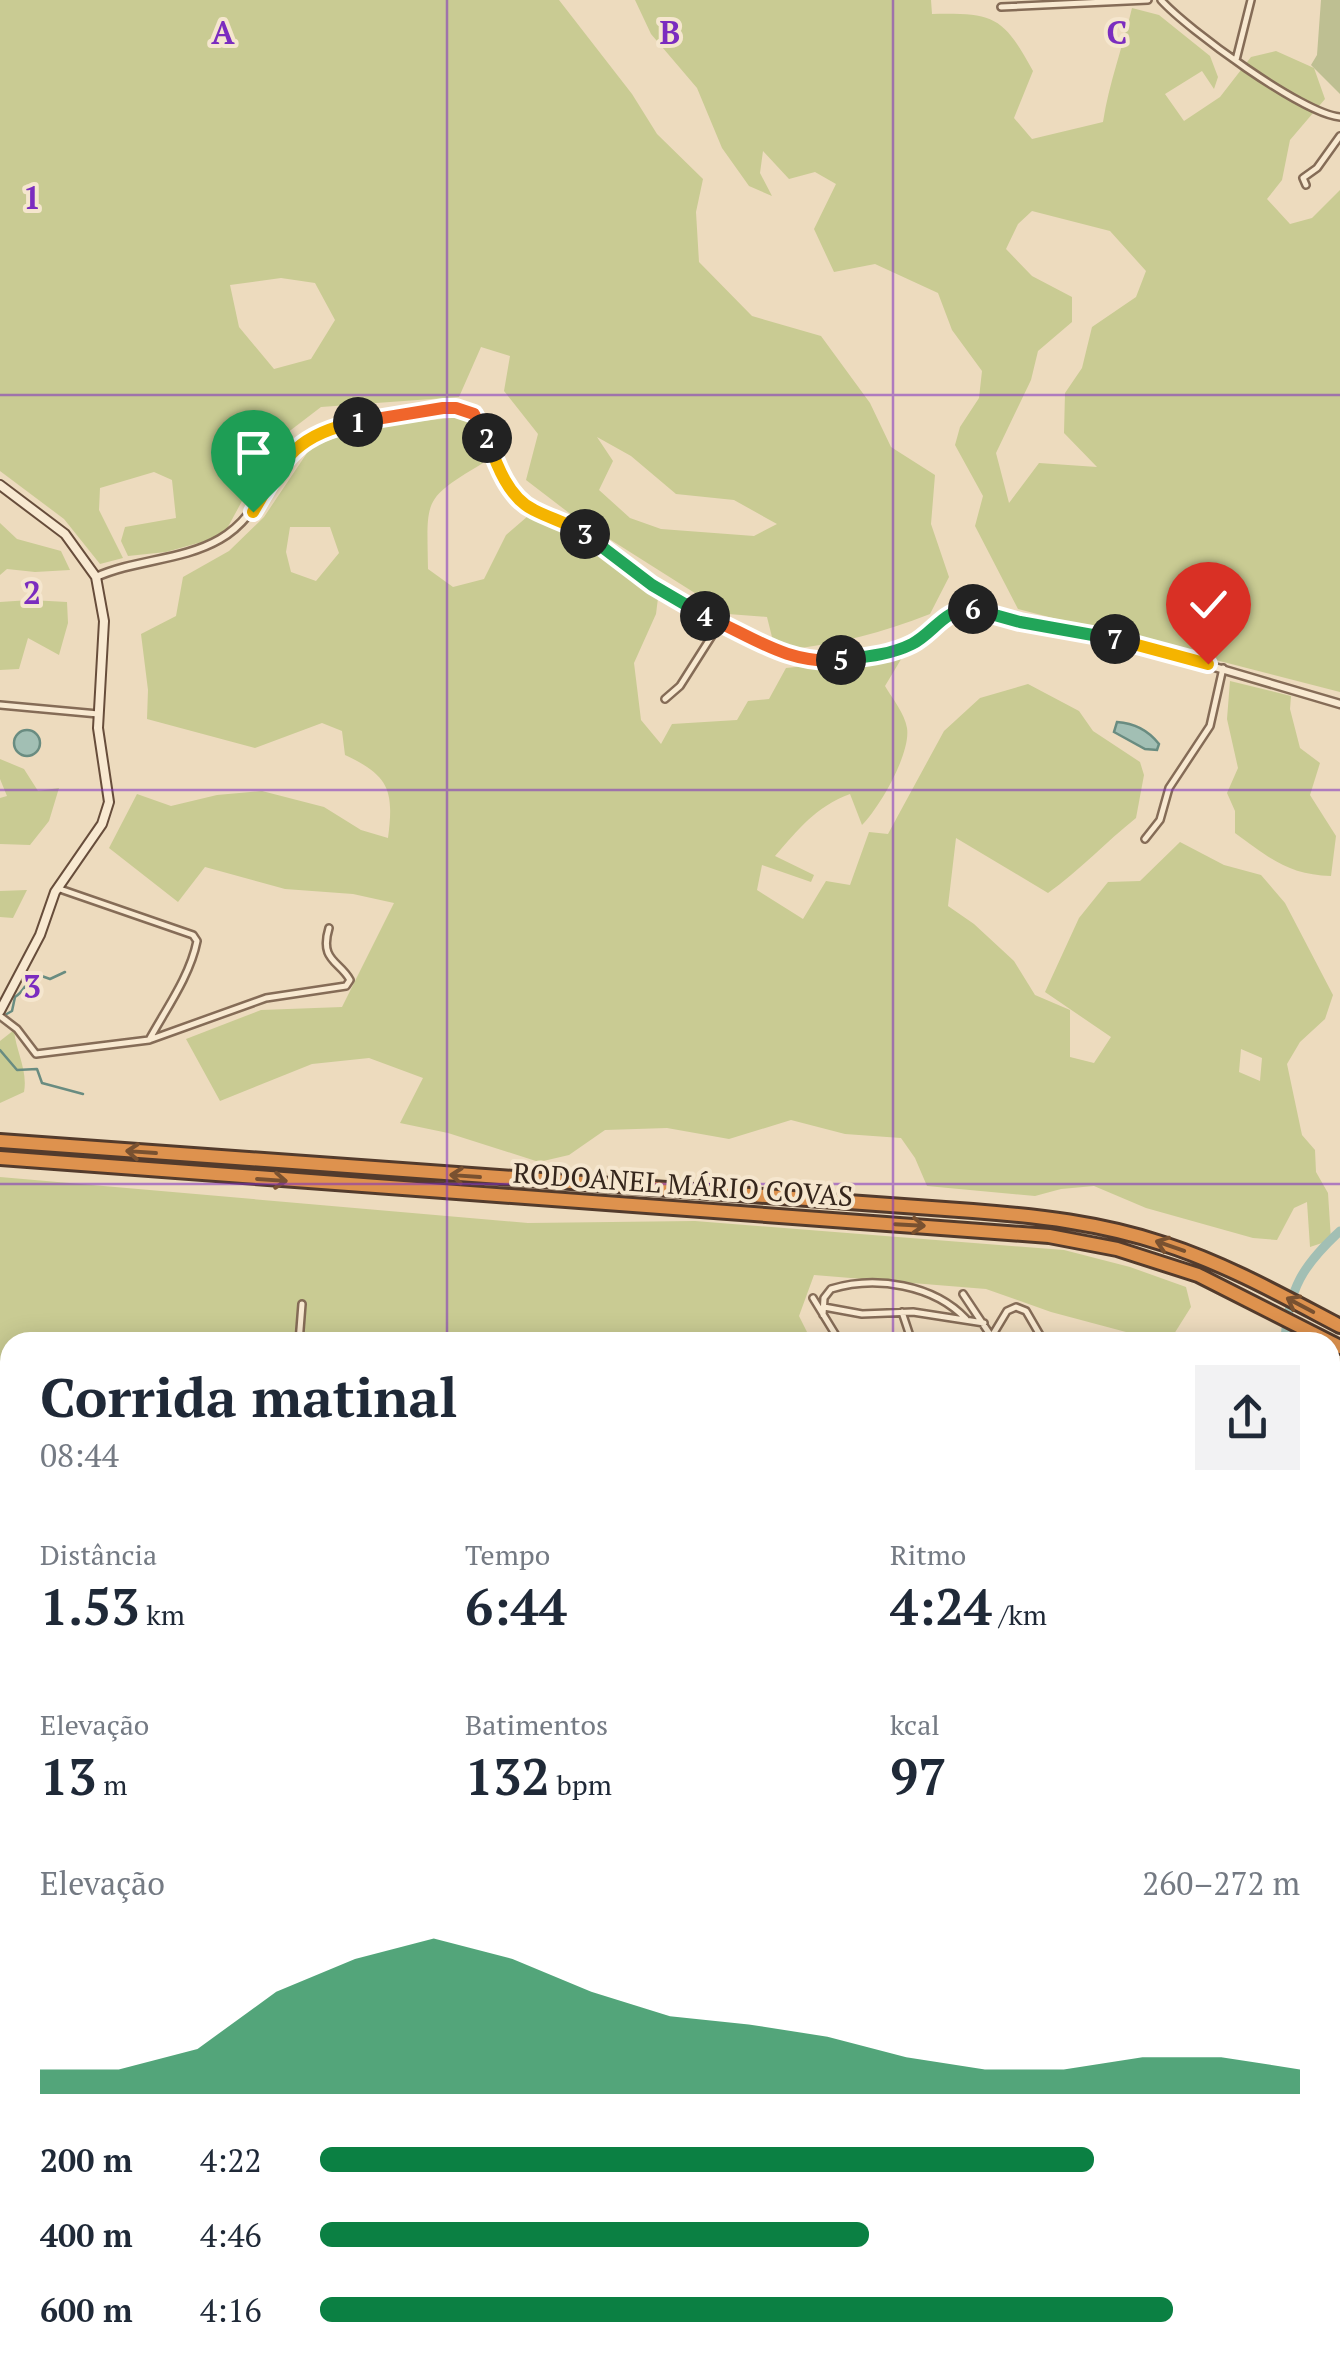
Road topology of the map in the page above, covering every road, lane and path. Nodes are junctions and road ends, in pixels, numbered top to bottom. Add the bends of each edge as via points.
1 (1148, 0) edge
2 (1161, 0) edge
3 (1251, 0) edge
4 (1001, 7) dead end
5 (1236, 60) junction
6 (1340, 117) edge
7 (1340, 136) edge
8 (1311, 172) dead end
9 (0, 484) edge
10 (96, 576) junction
11 (720, 622) junction
12 (1223, 668) junction
13 (665, 699) dead end
14 (1340, 704) edge
15 (0, 705) edge
16 (98, 714) junction
17 (1145, 839) dead end
18 (58, 888) junction
19 (329, 928) dead end
20 (0, 1014) edge
21 (149, 1040) junction
22 (0, 1141) edge
23 (0, 1158) edge
24 (962, 1294) dead end
25 (813, 1298) dead end
26 (302, 1304) dead end
27 (822, 1307) junction
28 (902, 1312) junction
29 (823, 1315) junction
30 (966, 1319) junction
31 (984, 1323) junction
32 (1340, 1326) edge
33 (300, 1332) edge
34 (834, 1332) edge
35 (909, 1332) edge
36 (990, 1332) edge
37 (998, 1332) edge
38 (1038, 1332) edge
39 (1312, 1332) edge

1 - 4 street
2 - 5 street
3 - 5 street
5 - 6 street via 1293,100
7 - 8 street
9 - 10 main road via 65,534
10 - 11 street via 224,538 247,519 292,452 312,436 456,408 478,419 522,503 574,526 660,591
10 - 16 main road via 104,621
11 - 12 street via 776,652 824,662 896,650 950,614 970,609
11 - 13 street
12 - 14 street
12 - 17 street via 1210,726
15 - 16 street
16 - 18 main road via 108,810
18 - 20 main road
18 - 21 street via 196,937 186,972
19 - 21 street via 332,962 348,974 346,986 266,998
20 - 21 street via 36,1054
32 -> 22 highway, RODOANEL MÁRIO COVAS via 1164,1244 1048,1218
23 -> 39 highway, RODOANEL MÁRIO COVAS via 1050,1236 1159,1261
24 - 31 street
25 - 29 street
26 - 33 street
27 - 28 street
27 - 29 street
27 - 30 street via 832,1289 882,1284 938,1296
28 - 30 street
28 - 35 street
29 - 34 street
30 - 31 street
31 - 36 street
37 - 38 street via 1011,1308 1021,1308

